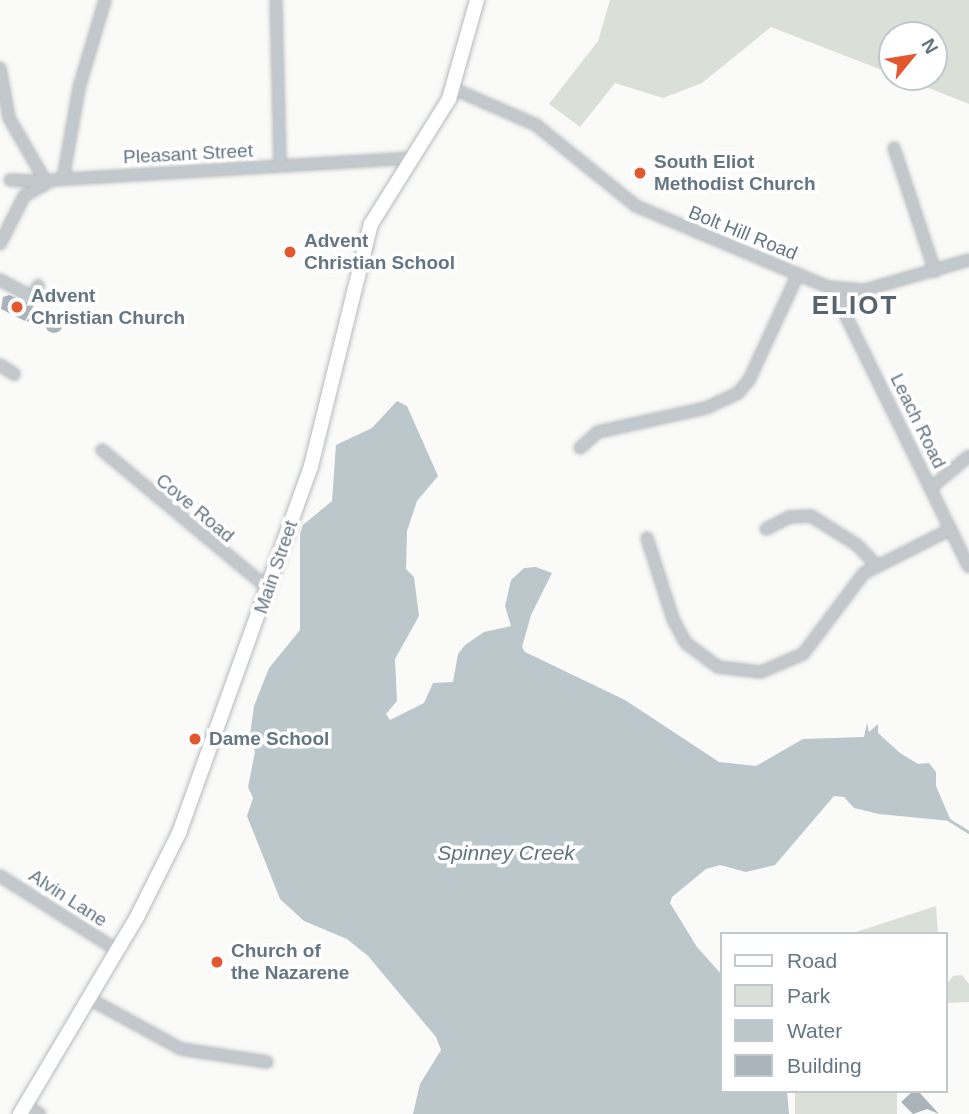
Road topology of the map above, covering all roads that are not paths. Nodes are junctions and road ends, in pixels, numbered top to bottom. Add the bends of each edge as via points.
1 (105, 0) edge
2 (276, 0) edge
3 (477, 0) edge
4 (0, 68) edge
5 (454, 89) junction
6 (894, 148) dead end
7 (412, 158) junction
8 (280, 166) junction
9 (63, 179) junction
10 (10, 180) dead end
11 (46, 182) junction
12 (0, 244) edge
13 (969, 260) edge
14 (935, 271) junction
15 (798, 274) junction
16 (0, 280) edge
17 (38, 286) dead end
18 (838, 290) junction
19 (0, 365) edge
20 (13, 374) dead end
21 (580, 448) dead end
22 (102, 450) dead end
23 (969, 456) edge
24 (932, 487) junction
25 (766, 529) dead end
26 (951, 529) junction
27 (647, 538) dead end
28 (876, 565) junction
29 (969, 567) edge
30 (269, 589) junction
31 (0, 876) edge
32 (117, 950) junction
33 (88, 998) junction
34 (267, 1062) dead end
35 (23, 1110) edge
36 (40, 1114) edge

1 - 9 street via 79,88
2 - 8 street
3 - 5 main road, Main Street
4 - 11 street via 9,118
5 - 7 main road, Main Street
5 - 15 street, Bolt Hill Road via 536,125 644,210
6 - 14 street
7 - 8 street, Pleasant Street
7 - 30 main road, Main Street via 371,224 319,440
8 - 9 street, Pleasant Street
9 - 11 street, Pleasant Street
10 - 11 street
11 - 12 street, Pleasant Street via 18,204
13 - 14 street, Bolt Hill Road
14 - 18 street, Bolt Hill Road via 865,290
15 - 18 street, Bolt Hill Road
15 - 21 street via 749,380 738,393 706,408 598,432
16 - 17 street via 32,297
18 - 24 street, Leach Road via 842,308
19 - 20 street
22 - 30 street, Cove Road
23 - 24 street
24 - 26 street, Leach Road
25 - 28 street via 790,517 811,516 857,545
26 - 28 street
26 - 29 street, Leach Road
27 - 28 street via 673,620 686,643 709,662 741,671 771,670 803,654 854,584
30 - 32 main road, Main Street via 175,842
31 - 32 street, Alvin Lane
32 - 33 main road, Main Street
33 - 34 street via 181,1049
33 - 35 main road, Main Street
35 - 36 street

